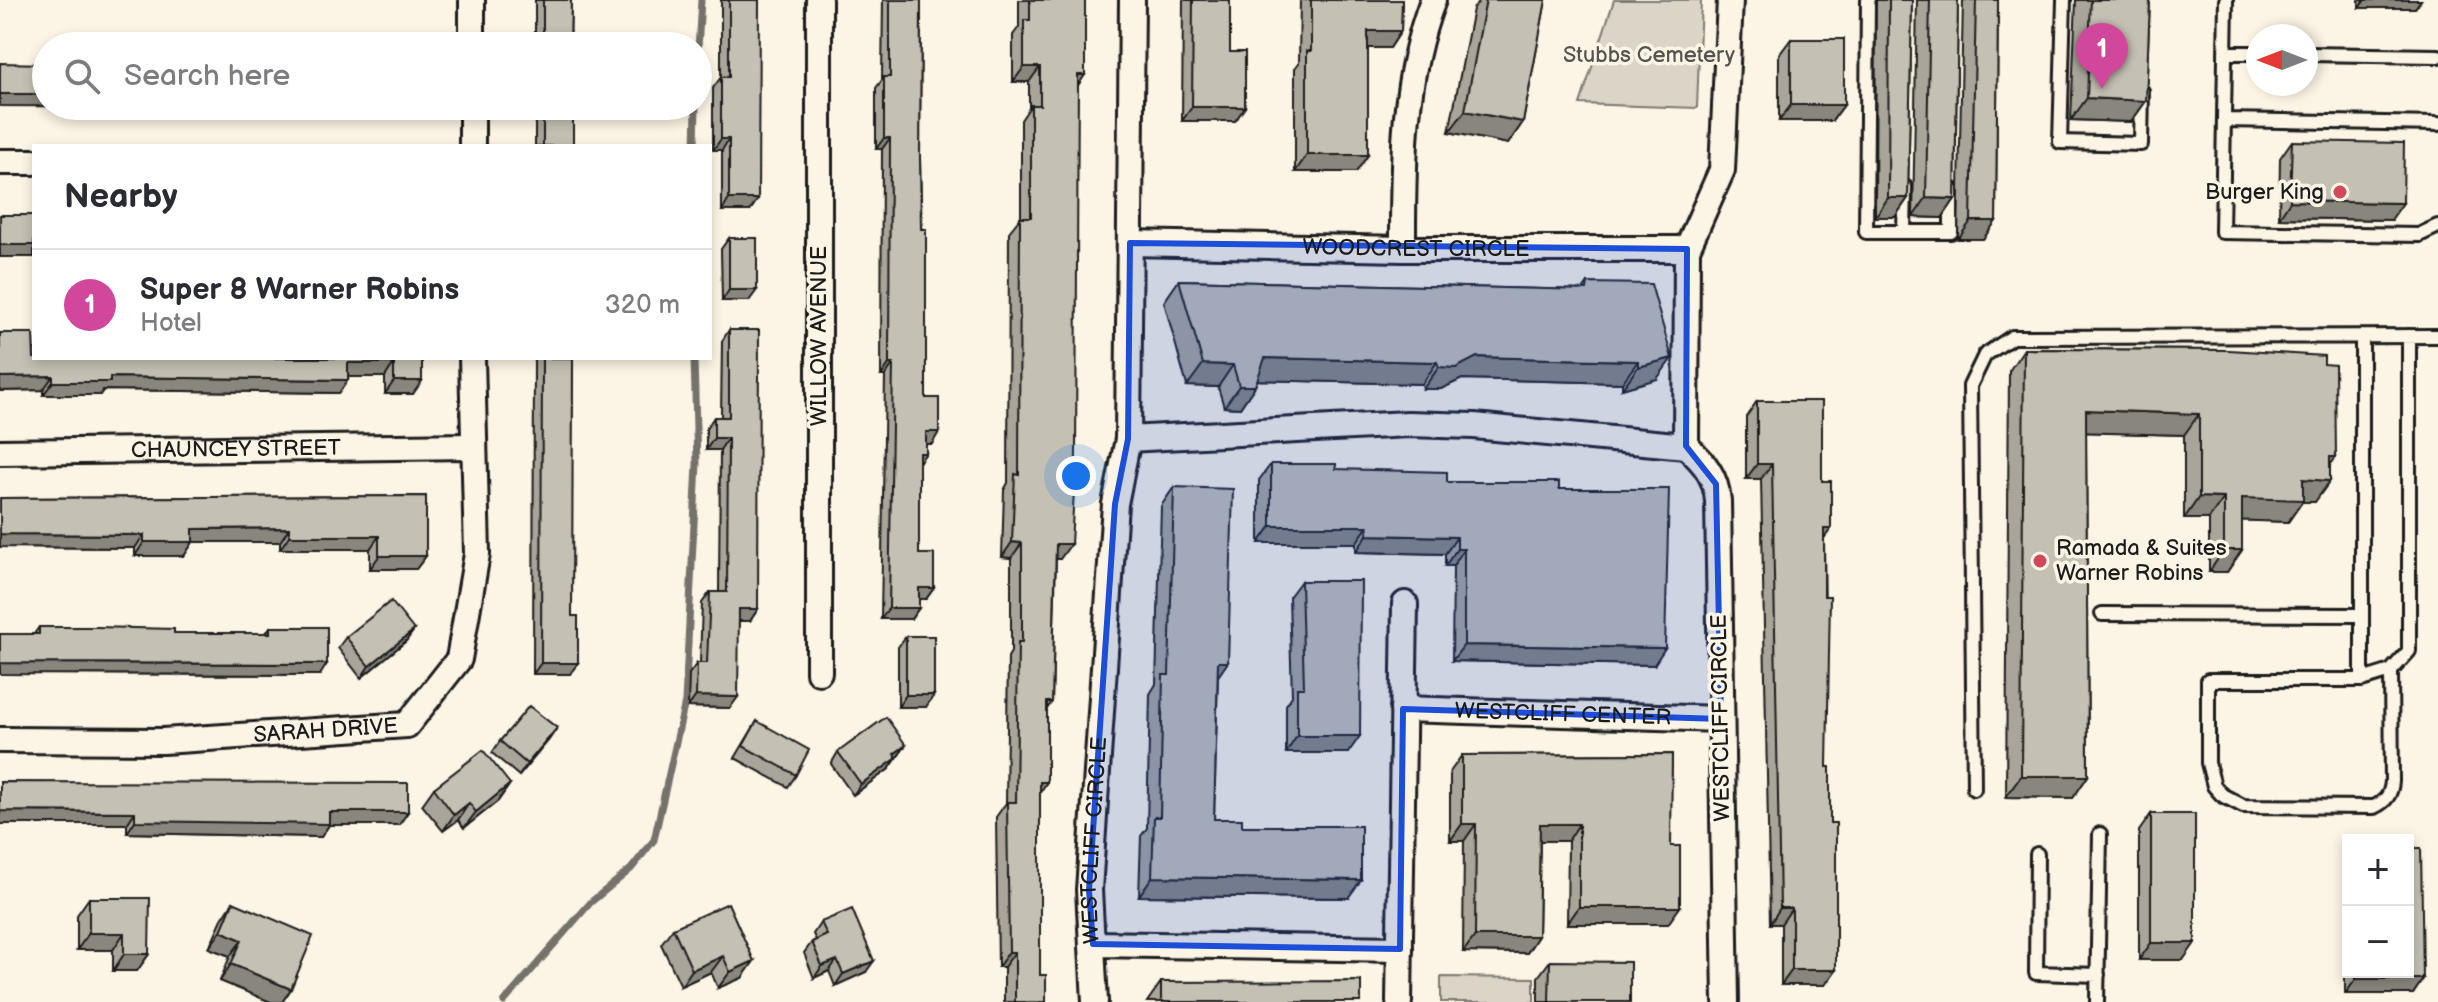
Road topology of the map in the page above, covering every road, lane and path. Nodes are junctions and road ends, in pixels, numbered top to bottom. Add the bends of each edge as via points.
1 (472, 0) edge
2 (819, 0) edge
3 (1132, 0) edge
4 (1433, 0) edge
5 (1730, 0) edge
6 (1868, 0) edge
7 (2064, 0) edge
8 (2226, 0) edge
9 (472, 32) edge
10 (2225, 53) junction
11 (2246, 53) edge
12 (2318, 54) edge
13 (2438, 56) edge
14 (2143, 72) edge
15 (472, 120) edge
16 (2224, 120) junction
17 (2438, 124) edge
18 (472, 144) edge
19 (0, 162) edge
20 (32, 162) edge
21 (1905, 170) edge
22 (1952, 170) edge
23 (2438, 226) edge
24 (1904, 232) junction
25 (1130, 243) junction
26 (1403, 249) junction
27 (1687, 249) junction
28 (2409, 336) junction
29 (2438, 336) edge
30 (2362, 337) junction
31 (472, 360) edge
32 (1128, 439) junction
33 (471, 446) junction
34 (1686, 446) junction
35 (0, 452) edge
36 (1405, 604) dead end
37 (2102, 614) dead end
38 (2362, 615) junction
39 (2391, 671) junction
40 (819, 672) dead end
41 (2362, 680) junction
42 (1403, 709) junction
43 (1721, 719) junction
44 (0, 740) edge
45 (1974, 789) dead end
46 (2100, 834) dead end
47 (2037, 854) dead end
48 (1093, 944) junction
49 (1400, 949) junction
50 (2098, 975) junction
51 (1095, 1002) edge
52 (1399, 1002) edge
53 (1726, 1002) edge
54 (2097, 1002) edge

1 - 9 street
2 - 40 street, WILLOW AVENUE
3 - 25 street
4 - 26 street via 1418,39 1408,94
5 - 27 street via 1722,170
6 - 24 lane via 1866,232
7 - 14 lane via 2060,142 2141,144
8 - 10 lane
10 - 11 lane
10 - 16 lane
12 - 13 lane
15 - 18 street
16 - 17 lane
16 - 23 lane via 2222,232 2419,235
19 - 20 street
21 - 24 lane
22 - 24 lane via 1951,232
25 - 26 street, WOODCREST CIRCLE
25 - 32 street, WESTCLIFF CIRCLE
26 - 27 street, WOODCREST CIRCLE
27 - 34 street
28 - 29 lane
28 - 30 lane
28 - 39 lane via 2411,633 2409,651
30 - 38 lane
30 - 45 lane via 2012,337 1985,355 1970,386
31 - 33 street, SARAH DRIVE
32 - 34 street via 1408,424
32 - 48 street, WESTCLIFF CIRCLE via 1114,519 1089,890
33 - 35 street, CHAUNCEY STREET
33 - 44 street, SARAH DRIVE via 477,554 459,659 407,725 163,741
34 - 43 street, WESTCLIFF CIRCLE via 1703,460 1716,484
36 - 42 street
37 - 38 lane
38 - 41 lane
39 - 41 lane
39 - 41 lane via 2391,793 2374,807 2243,806 2214,786 2208,763 2208,680
42 - 43 street, WESTCLIFF CENTER
42 - 49 street
43 - 53 street, WESTCLIFF CIRCLE
46 - 50 lane
47 - 50 lane via 2036,973
48 - 49 street
48 - 51 street, WESTCLIFF CIRCLE
49 - 52 street
50 - 54 lane

